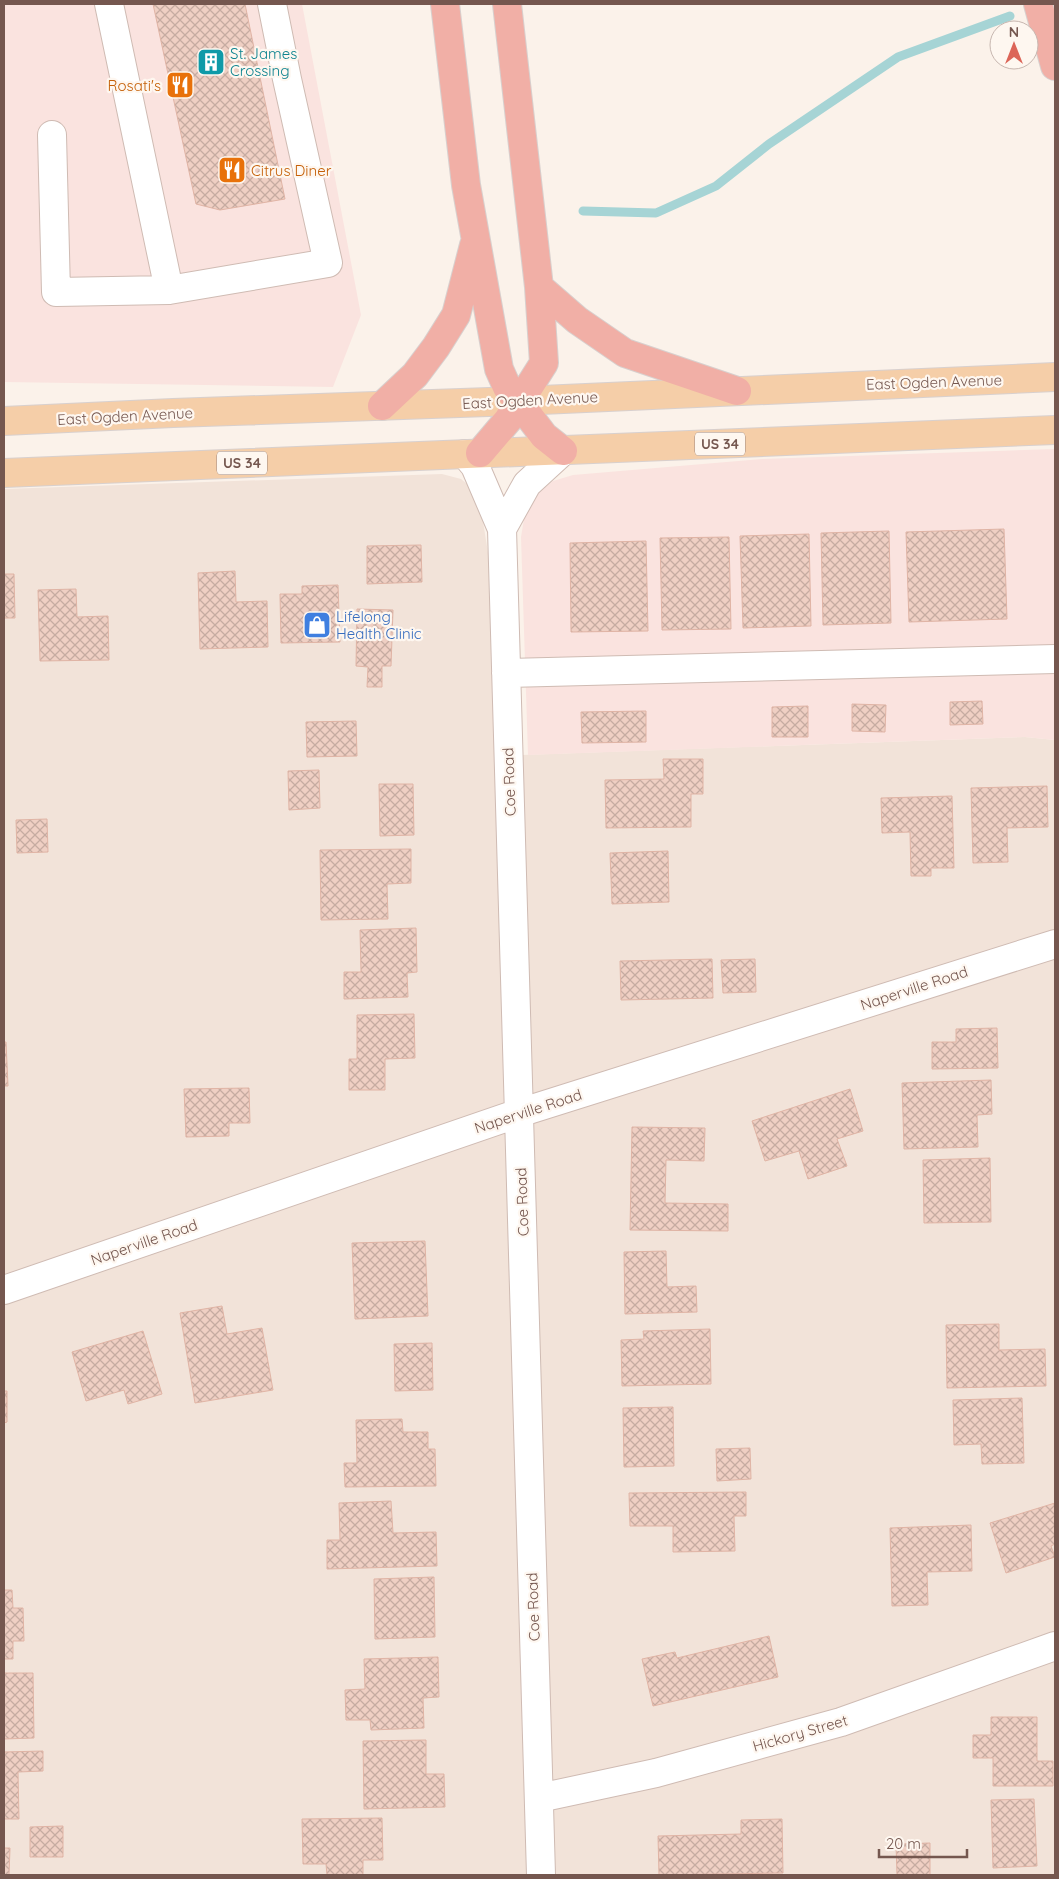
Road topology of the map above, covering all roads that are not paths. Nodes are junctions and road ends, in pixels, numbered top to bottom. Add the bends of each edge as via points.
1 (109, 4) edge
2 (272, 4) edge
3 (445, 4) edge
4 (507, 4) edge
5 (1038, 4) edge
6 (1055, 66) edge
7 (52, 135) dead end
8 (476, 236) junction
9 (539, 287) junction
10 (169, 290) junction
11 (1055, 377) edge
12 (737, 391) junction
13 (520, 401) junction
14 (382, 406) junction
15 (4, 421) edge
16 (1055, 430) edge
17 (563, 450) junction
18 (473, 454) junction
19 (4, 473) edge
20 (502, 529) junction
21 (1055, 660) edge
22 (506, 674) junction
23 (1055, 944) edge
24 (519, 1113) junction
25 (4, 1290) edge
26 (1055, 1646) edge
27 (539, 1798) junction
28 (541, 1875) edge

1 - 10 street
2 - 10 street via 328,263
3 - 8 highway via 466,185
4 - 9 highway
5 - 6 highway
7 - 10 street via 56,292
8 - 13 highway via 499,369 507,387
8 - 14 highway via 456,315 414,375
9 - 12 highway via 576,320 625,353
9 - 13 highway via 544,362
11 - 12 main road, East Ogden Avenue
12 - 13 main road, East Ogden Avenue
13 - 14 main road, East Ogden Avenue
13 - 17 highway via 544,436
13 - 18 highway via 508,420
14 - 15 main road, East Ogden Avenue
16 - 17 main road, US 34
17 - 18 main road, US 34
17 - 20 street via 527,484
18 - 19 main road, US 34
18 - 20 street, Coe Road
20 - 22 street, Coe Road
21 - 22 street
22 - 24 street, Coe Road
23 - 24 street, Naperville Road
24 - 25 street, Naperville Road
24 - 27 street, Coe Road
26 - 27 street, Hickory Street via 841,1722 656,1772
27 - 28 street, Coe Road

